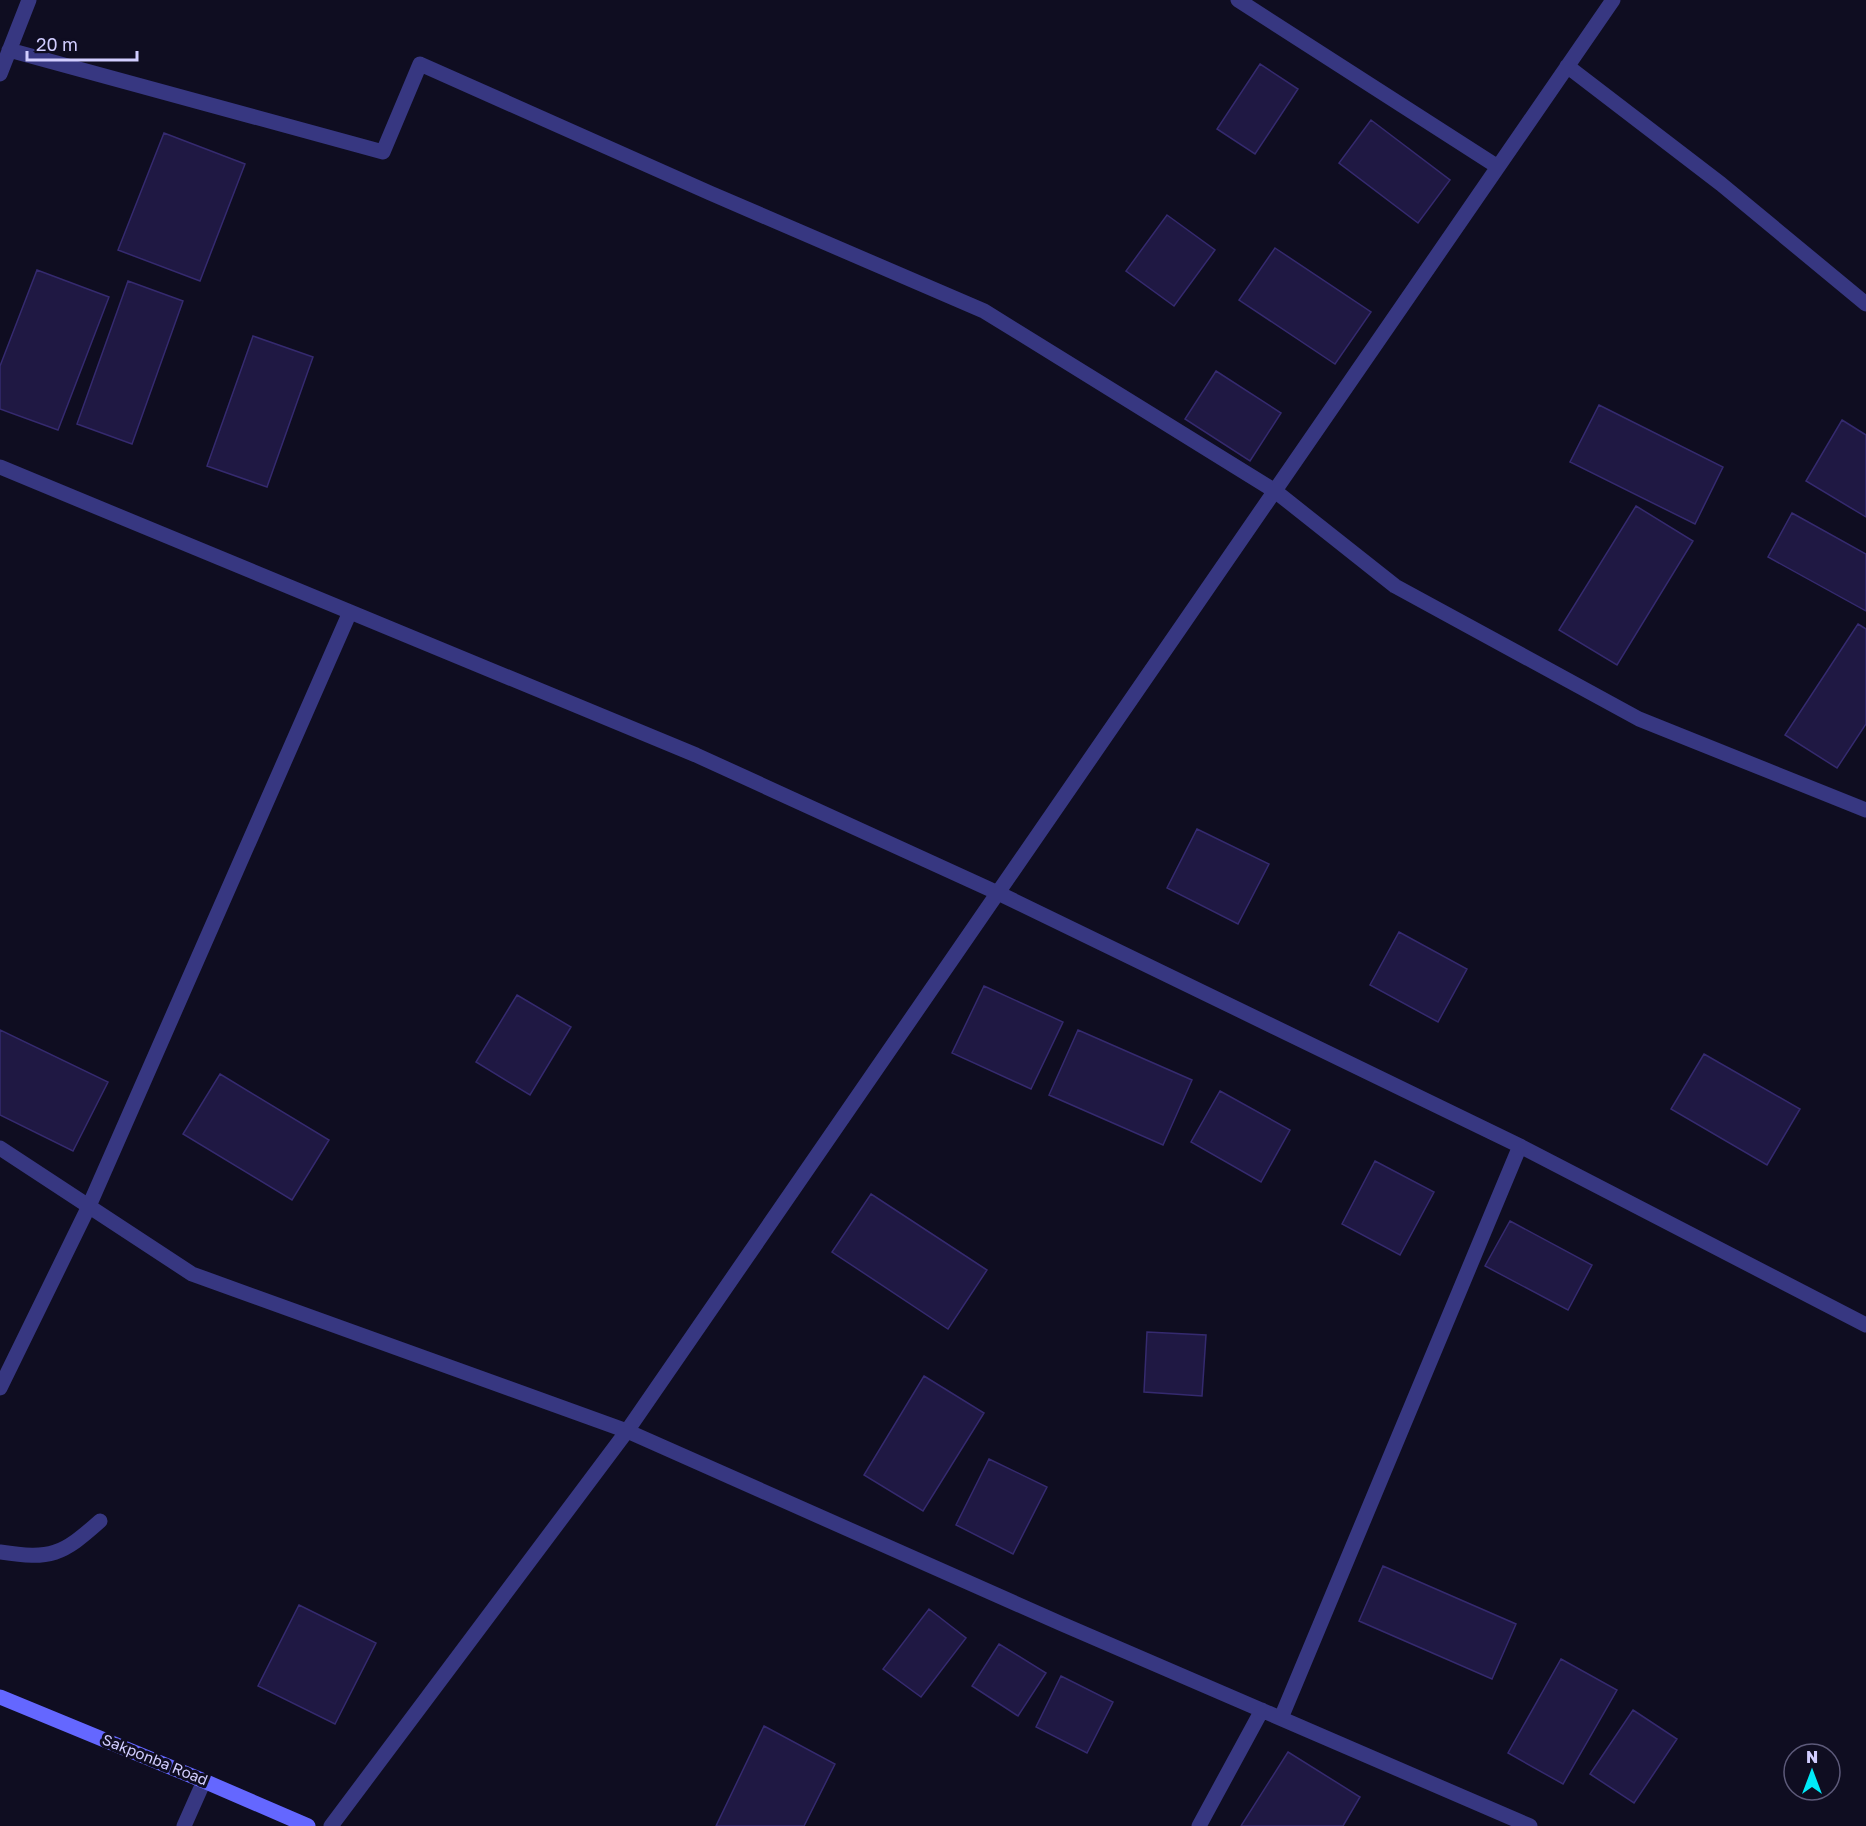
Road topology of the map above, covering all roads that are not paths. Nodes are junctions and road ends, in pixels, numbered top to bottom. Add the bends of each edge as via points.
1 (29, 0) edge
2 (1238, 0) edge
3 (1613, 0) edge
4 (9, 50) junction
5 (1567, 66) junction
6 (0, 75) edge
7 (1498, 167) junction
8 (1866, 304) edge
9 (0, 467) edge
10 (1275, 491) junction
11 (350, 612) junction
12 (1866, 810) edge
13 (998, 893) junction
14 (1520, 1146) junction
15 (0, 1148) edge
16 (89, 1206) junction
17 (1866, 1325) edge
18 (0, 1388) edge
19 (627, 1431) junction
20 (100, 1521) dead end
21 (0, 1552) edge
22 (0, 1697) edge
23 (1262, 1710) junction
24 (1281, 1718) junction
25 (204, 1780) junction
26 (184, 1826) edge
27 (308, 1826) edge
28 (331, 1826) edge
29 (1199, 1826) edge
30 (1530, 1826) edge

1 - 4 street
2 - 7 street
3 - 5 street
4 - 6 street
4 - 10 street via 383,152 420,64 984,311
5 - 7 street
5 - 8 street via 1721,184
7 - 10 street
9 - 11 street
10 - 12 street via 1395,585 1639,719
10 - 13 street
11 - 13 street via 696,755
11 - 16 street
13 - 14 street
13 - 19 street
14 - 17 street
14 - 24 street
15 - 16 street
16 - 18 street
16 - 19 street via 192,1274
19 - 23 street
19 - 28 street
20 - 21 street via 76,1542 51,1555 30,1557
22 - 25 main road, Sakponba Road
23 - 24 street
23 - 29 street
24 - 30 street
25 - 26 street
25 - 27 main road, Sakponba Road

